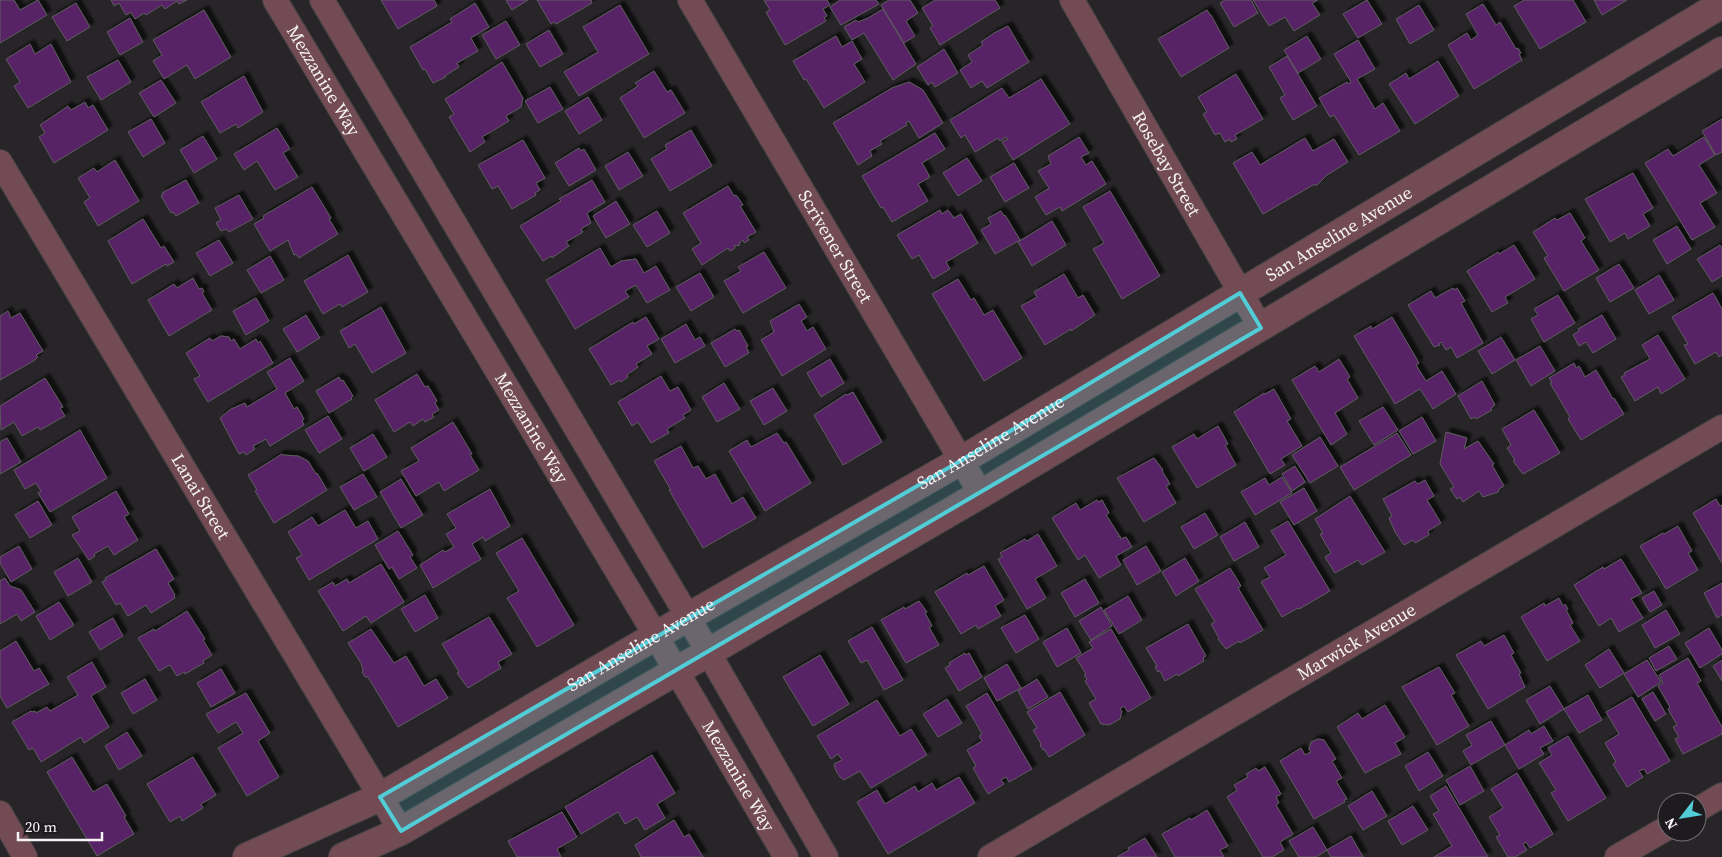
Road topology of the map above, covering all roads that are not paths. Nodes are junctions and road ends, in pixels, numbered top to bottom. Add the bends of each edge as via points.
1 (275, 0) edge
2 (322, 0) edge
3 (690, 0) edge
4 (1081, 3) edge
5 (1722, 4) edge
6 (1722, 51) edge
7 (0, 162) edge
8 (1240, 293) junction
9 (1261, 328) junction
10 (1722, 427) edge
11 (962, 460) junction
12 (981, 494) junction
13 (688, 617) junction
14 (656, 636) junction
15 (708, 653) junction
16 (677, 670) junction
17 (1722, 795) edge
18 (380, 797) junction
19 (1707, 804) edge
20 (0, 813) edge
21 (401, 831) junction
22 (1657, 834) edge
23 (26, 857) edge
24 (247, 857) edge
25 (343, 857) edge
26 (786, 857) edge
27 (826, 857) edge
28 (990, 857) edge
29 (1617, 857) edge

1 - 14 street, Mezzanine Way
2 - 13 street, Mezzanine Way
3 - 11 street, Scrivener Street
4 - 8 street, Rosebay Street
5 - 8 street, San Anseline Avenue
6 - 9 street
7 - 18 street, Lanai Street
8 - 9 street, Rosebay Street
8 - 11 street, San Anseline Avenue
9 - 12 street
10 - 28 street, Marwick Avenue
11 - 12 street, Scrivener Street
11 - 13 street, San Anseline Avenue
12 - 15 street
13 - 14 street, San Anseline Avenue
13 - 15 street, Mezzanine Way
14 - 16 street, Mezzanine Way
14 - 18 street, San Anseline Avenue
15 - 16 street
15 - 27 street, Mezzanine Way
16 - 21 street
16 - 26 street, Mezzanine Way
17 - 19 street
18 - 21 street, Lanai Street
18 - 24 street, San Anseline Avenue
20 - 23 street
21 - 25 street
22 - 29 street

